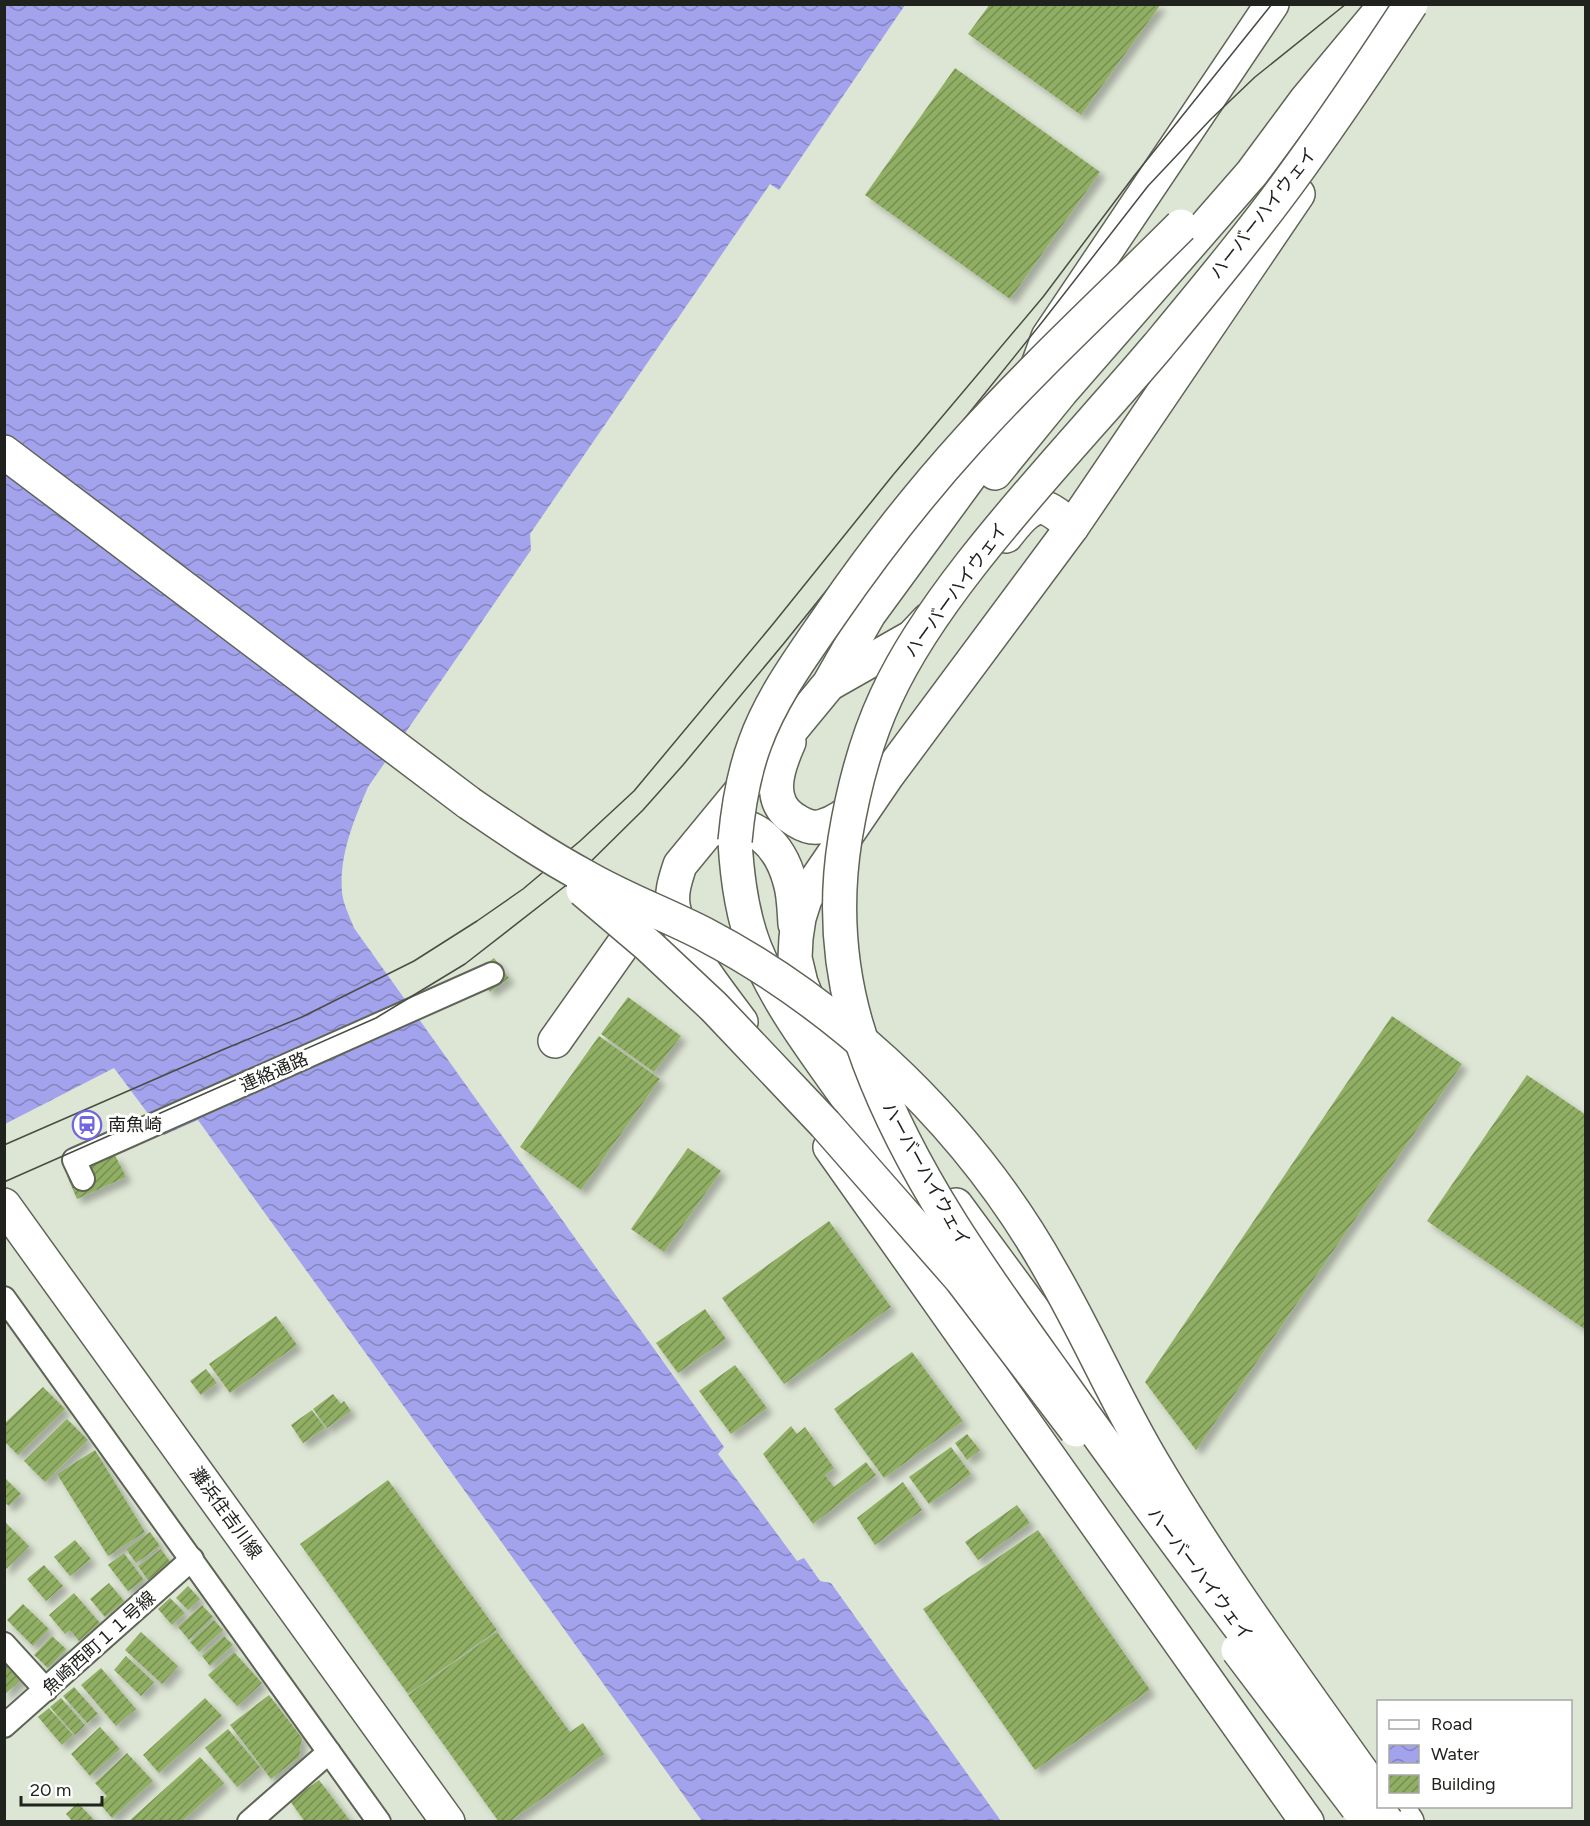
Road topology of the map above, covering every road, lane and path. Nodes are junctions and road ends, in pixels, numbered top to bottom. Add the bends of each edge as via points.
1 (1272, 4) edge
2 (1361, 4) edge
3 (1386, 4) edge
4 (1395, 4) edge
5 (1411, 4) edge
6 (1426, 4) edge
7 (4, 452) edge
8 (1072, 527) junction
9 (830, 684) junction
10 (798, 722) junction
11 (887, 776) junction
12 (708, 831) junction
13 (680, 865) junction
14 (796, 938) junction
15 (492, 974) dead end
16 (555, 1041) dead end
17 (83, 1179) dead end
18 (4, 1205) edge
19 (4, 1298) edge
20 (1076, 1430) junction
21 (1101, 1454) junction
22 (192, 1559) junction
23 (4, 1644) edge
24 (1307, 1683) junction
25 (46, 1690) junction
26 (4, 1726) edge
27 (329, 1752) junction
28 (1377, 1781) edge
29 (1377, 1794) edge
30 (1377, 1807) edge
31 (1378, 1808) edge
32 (1388, 1808) edge
33 (1397, 1808) edge
34 (249, 1821) edge
35 (379, 1821) edge
36 (448, 1821) edge
37 (1307, 1821) edge
38 (1358, 1821) edge
39 (1368, 1821) edge
40 (1388, 1821) edge
41 (1397, 1821) edge
42 (1407, 1821) edge

1 - 9 main road via 1048,337 1031,384 973,472 869,614
2 - 21 main road, bridge via 1297,94 1240,161 1181,226 969,438 863,568 767,714 738,810 737,875 754,946 772,987
3 - 9 main road via 1306,100 1252,173 1061,392 884,623
4 - 20 main road, ハーバーハイウェイ, bridge via 1264,190 945,572 874,685 847,756 834,806 823,894 824,936 829,977 853,1064 889,1146 938,1232
5 - 30 main road, ハーバーハイウェイ, bridge via 1290,180 1158,346 988,542 908,654 871,732 859,771 849,810 839,896 844,976 867,1059 925,1181 984,1274 1174,1542
6 - 8 main road
7 - 20 main road, bridge via 584,891 649,946 714,1007 891,1197 962,1279
7 - 29 main road, bridge via 469,803 589,879 741,955 812,1002 920,1096 1008,1202 1052,1271 1151,1460 1188,1520
8 - 9 main road via 1047,508 1030,511 912,637
8 - 11 main road
9 - 10 main road
10 - 11 main road via 778,771 775,789 780,805 793,819 806,826 822,827 840,818
10 - 12 main road
11 - 14 main road via 816,880 802,909
12 - 13 main road
12 - 14 main road via 744,825 774,848 791,883
13 - 16 main road
13 - 37 main road via 674,880 674,910 691,950
14 - 24 main road via 795,958 801,983 824,1029
15 - 17 street, 連絡通路 via 74,1161
18 - 36 main road, 灘浜住吉川線
19 - 22 street
20 - 39 main road, ハーバーハイウェイ, bridge
21 - 24 main road
21 - 38 main road
22 - 25 street, 魚崎西町１１号線
22 - 27 street
23 - 25 street
24 - 28 main road
25 - 26 street, 魚崎西町１１号線
27 - 34 street
27 - 35 street
31 - 40 main road, ハーバーハイウェイ, bridge
32 - 41 main road
33 - 42 main road

